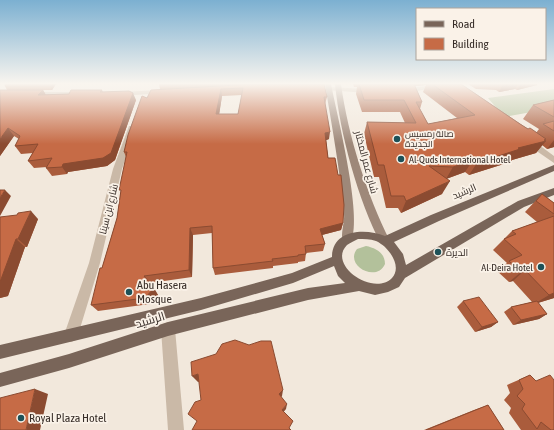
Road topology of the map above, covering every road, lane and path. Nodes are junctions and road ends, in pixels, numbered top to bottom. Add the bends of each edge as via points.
1 (331, 104) edge
2 (342, 104) edge
3 (136, 118) edge
4 (523, 137) edge
5 (554, 160) edge
6 (554, 168) edge
7 (554, 191) edge
8 (347, 238) junction
9 (385, 241) junction
10 (336, 260) junction
11 (401, 274) junction
12 (358, 286) junction
13 (168, 329) junction
14 (71, 335) junction
15 (0, 352) edge
16 (0, 380) edge
17 (176, 430) edge

1 - 8 main road via 345,175 350,222
2 - 9 main road, شارع عمر المختار via 366,200
3 - 14 street, شارع ابن سينا via 120,161 89,284
4 - 5 street
6 - 9 main road, الرشيد
7 - 11 main road via 521,204
8 - 9 main road via 365,235
8 - 10 main road via 337,251
9 - 11 main road via 399,256
10 - 12 main road via 339,269
10 - 14 main road, الرشيد via 285,280 201,304
11 - 12 main road via 396,282 378,290
12 - 13 main road, الرشيد via 308,294
13 - 16 main road, الرشيد
13 - 17 street
14 - 15 main road, الرشيد

